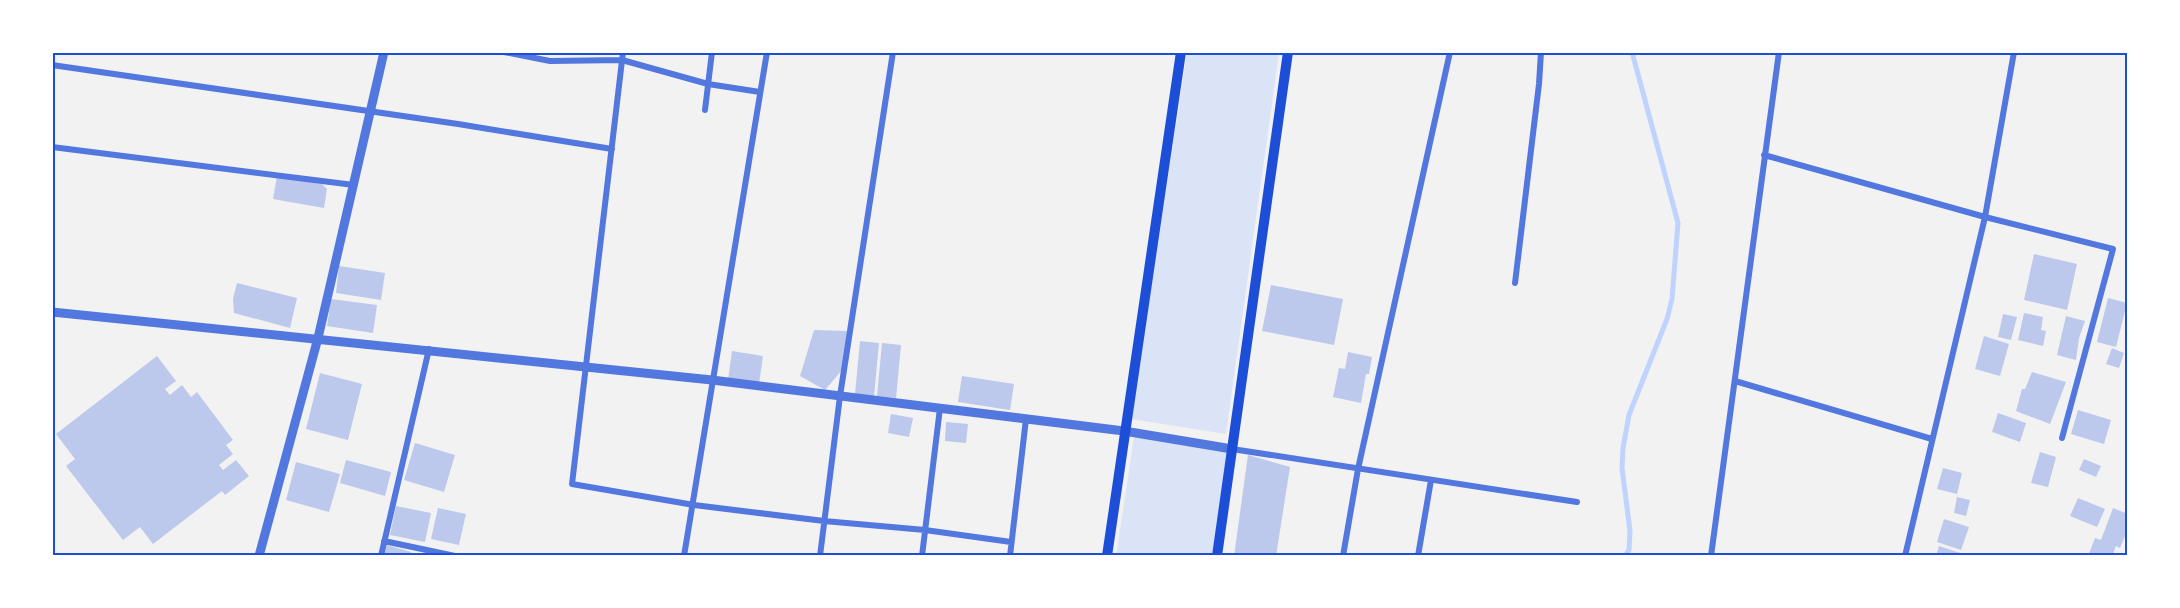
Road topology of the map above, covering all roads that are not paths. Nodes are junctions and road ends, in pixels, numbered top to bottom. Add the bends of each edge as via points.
1 (384, 52) edge
2 (504, 52) edge
3 (623, 52) edge
4 (712, 52) edge
5 (767, 52) edge
6 (893, 52) edge
7 (1181, 52) edge
8 (1288, 52) edge
9 (1450, 52) edge
10 (1541, 52) edge
11 (1779, 52) edge
12 (2014, 52) edge
13 (622, 60) junction
14 (52, 65) edge
15 (708, 84) junction
16 (760, 92) junction
17 (705, 110) dead end
18 (370, 113) junction
19 (52, 147) edge
20 (612, 149) junction
21 (1764, 155) junction
22 (354, 185) junction
23 (1985, 217) junction
24 (1515, 283) dead end
25 (52, 312) edge
26 (318, 338) junction
27 (429, 350) junction
28 (588, 366) junction
29 (712, 380) junction
30 (1735, 381) junction
31 (840, 396) junction
32 (940, 408) junction
33 (1026, 419) junction
34 (1124, 431) junction
35 (2062, 438) dead end
36 (1932, 439) junction
37 (1232, 449) junction
38 (1358, 469) junction
39 (1431, 480) junction
40 (1577, 502) dead end
41 (694, 505) junction
42 (824, 521) junction
43 (925, 530) junction
44 (384, 541) junction
45 (1011, 542) junction
46 (259, 555) edge
47 (381, 555) edge
48 (455, 555) edge
49 (684, 555) edge
50 (820, 555) edge
51 (921, 555) edge
52 (1010, 555) edge
53 (1107, 555) edge
54 (1217, 555) edge
55 (1343, 555) edge
56 (1418, 555) edge
57 (1711, 555) edge
58 (1905, 555) edge

1 - 18 street
2 - 13 street via 550,61
3 - 13 street
4 - 15 street
5 - 16 street
6 - 31 street
7 - 34 main road
8 - 37 main road
9 - 38 street
10 - 24 street
11 - 21 street
12 - 23 street
13 - 15 street
13 - 20 street
14 - 18 street
15 - 16 street
15 - 17 street
16 - 29 street
18 - 20 street
18 - 22 street
19 - 22 street
20 - 28 street
21 - 23 street
21 - 30 street
22 - 26 street
23 - 35 street via 2113,249
23 - 36 street
25 - 26 street
26 - 27 street
26 - 46 street
27 - 28 street
27 - 44 street
28 - 29 street
28 - 41 street via 572,484
29 - 31 street
29 - 41 street
30 - 36 street
30 - 57 street
31 - 32 street
31 - 42 street
32 - 33 street
32 - 43 street
33 - 34 street
33 - 45 street
34 - 37 street
34 - 53 main road
36 - 58 street
37 - 38 street
37 - 54 main road
38 - 39 street
38 - 55 street
39 - 40 street
39 - 56 street
41 - 42 street
41 - 49 street
42 - 43 street
42 - 50 street
43 - 45 street
43 - 51 street
44 - 47 street
44 - 48 street
45 - 52 street

